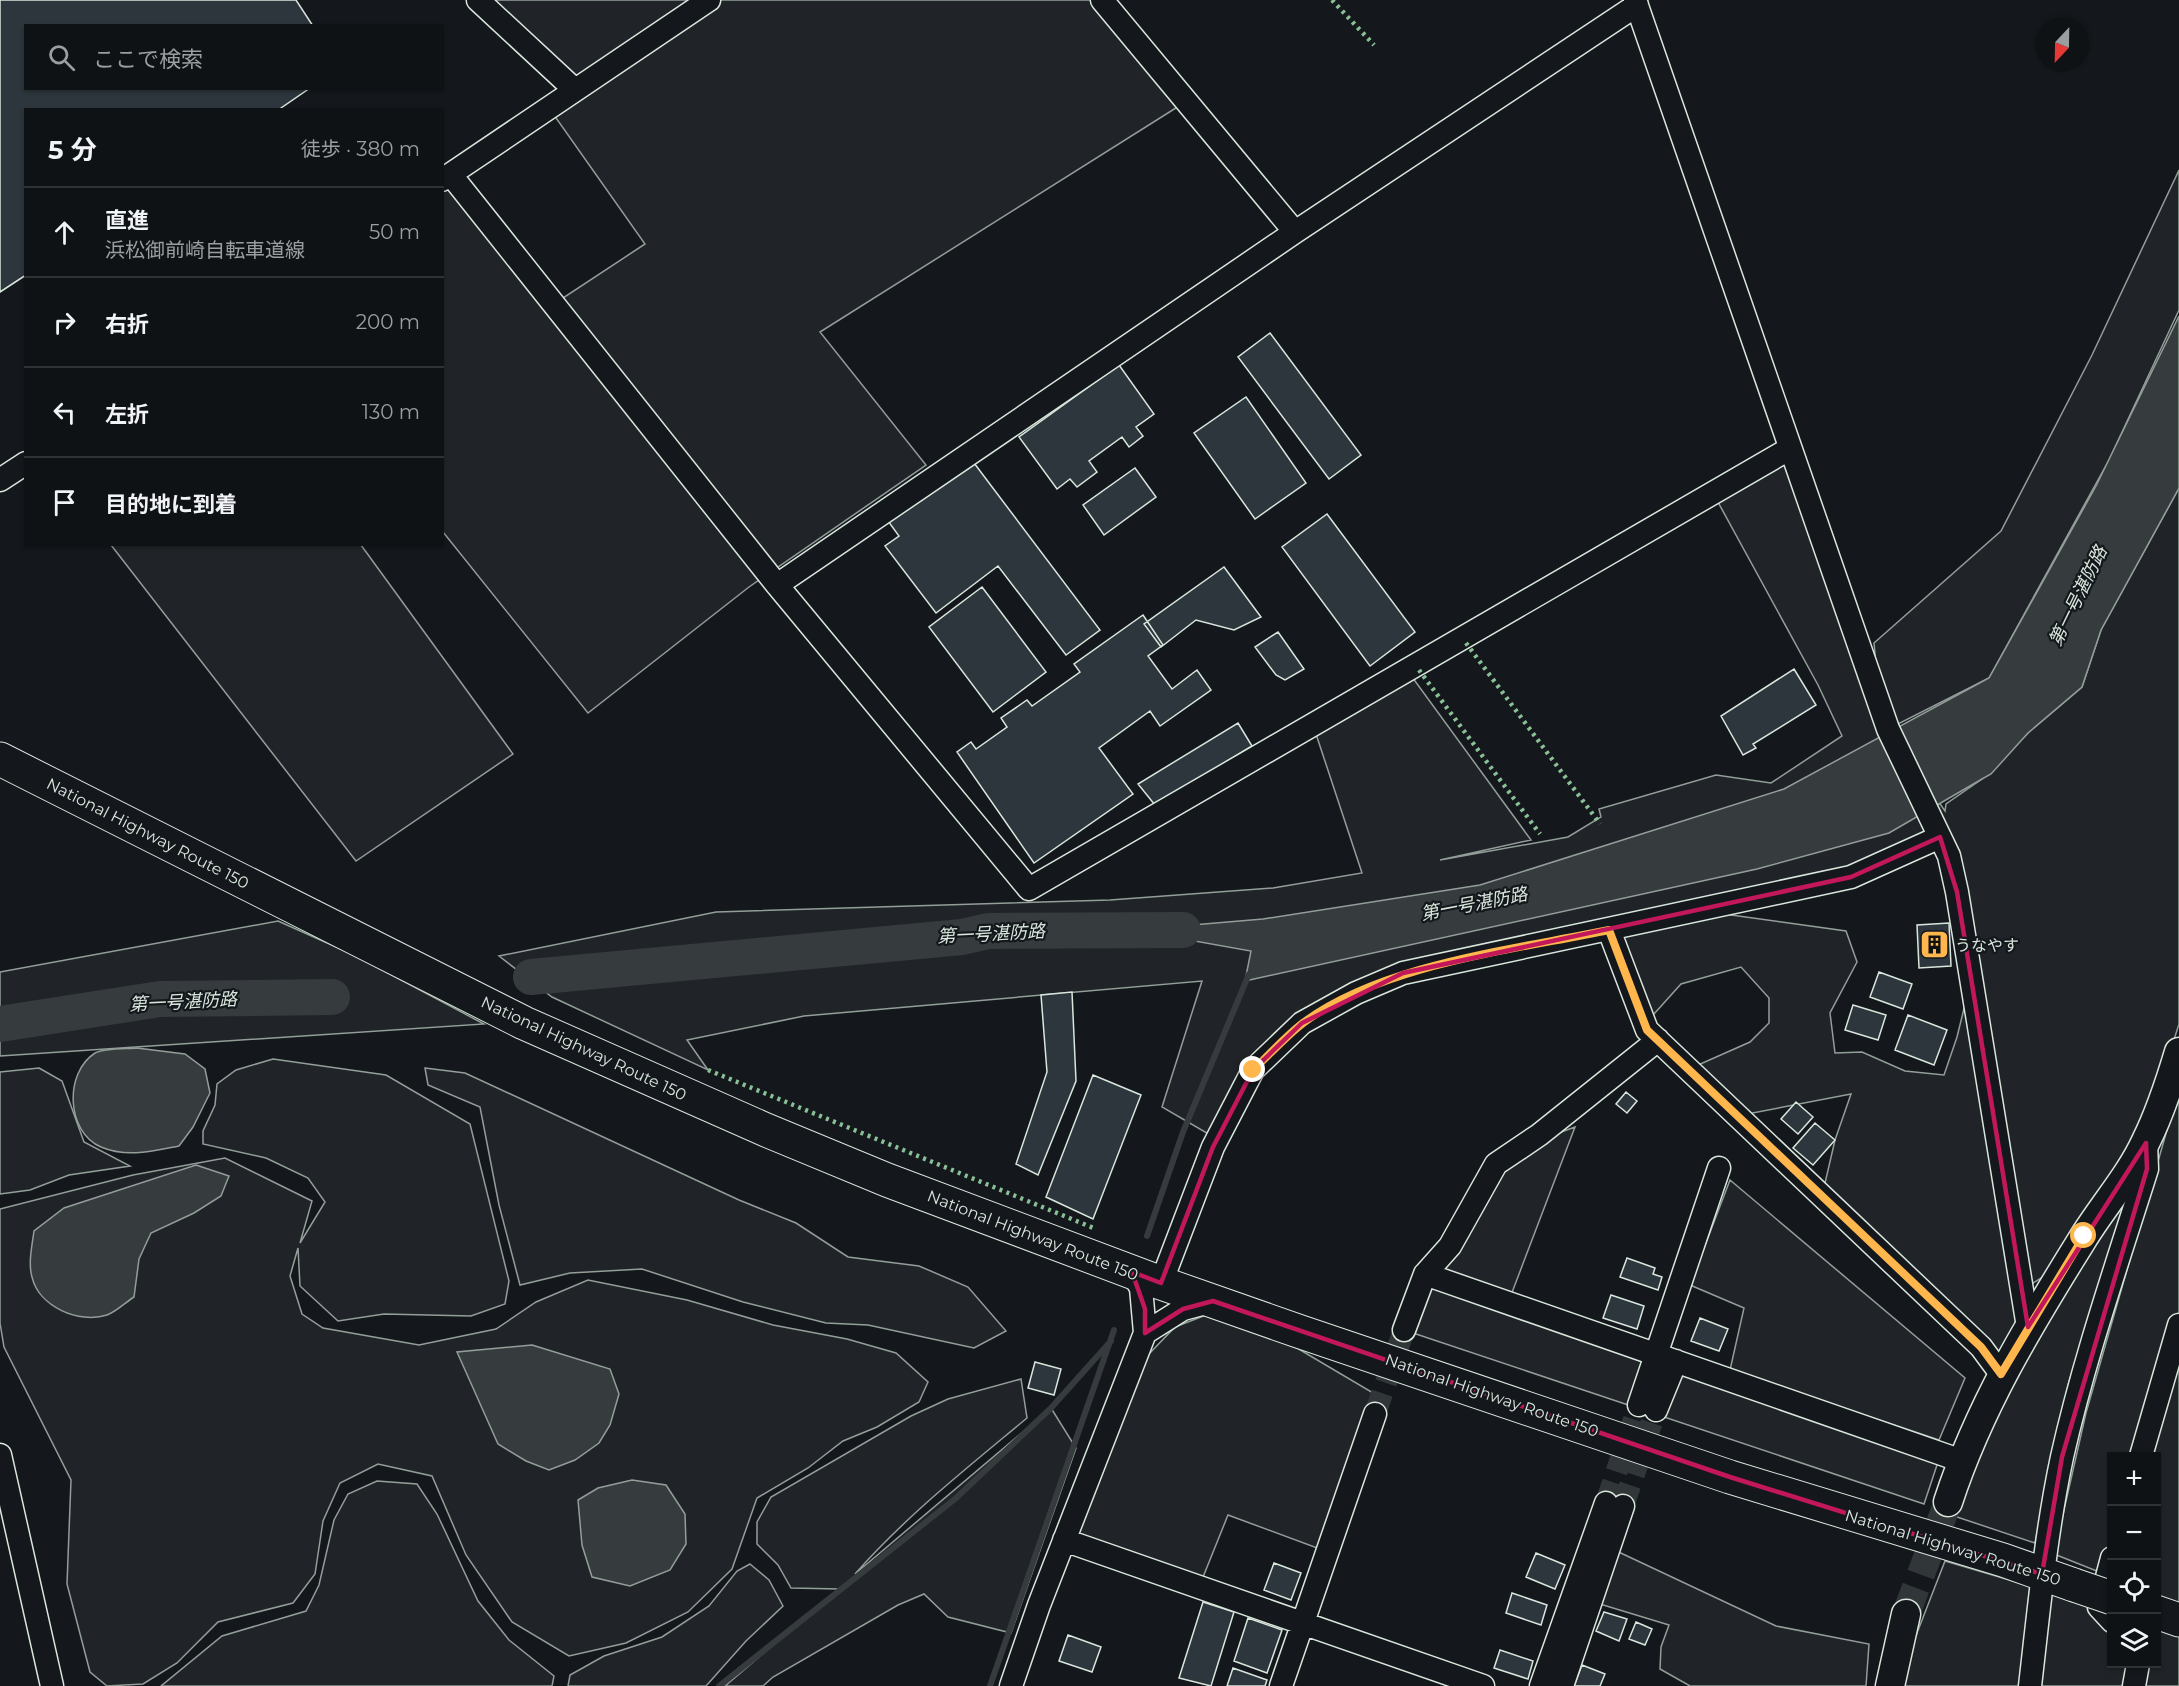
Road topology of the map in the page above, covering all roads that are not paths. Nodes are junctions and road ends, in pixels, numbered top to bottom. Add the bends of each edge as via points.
1 (478, 0) edge
2 (709, 0) edge
3 (1102, 0) edge
4 (1636, 3) edge
5 (575, 90) junction
6 (447, 178) edge
7 (1295, 232) junction
8 (1789, 449) junction
9 (24, 464) edge
10 (0, 480) edge
11 (777, 585) junction
12 (0, 759) edge
13 (1940, 837) junction
14 (1609, 930) junction
15 (1658, 1040) junction
16 (2179, 1052) edge
17 (2146, 1143) junction
18 (1719, 1168) dead end
19 (1425, 1274) junction
20 (1147, 1278) junction
21 (1213, 1301) junction
22 (2179, 1325) edge
23 (2028, 1327) junction
24 (1404, 1330) tunnel mouth
25 (1145, 1333) junction
26 (1666, 1357) junction
27 (2001, 1374) junction
28 (1648, 1407) tunnel mouth
29 (1375, 1414) tunnel mouth
30 (2142, 1452) edge
31 (0, 1455) edge
32 (1962, 1461) junction
33 (1948, 1502) tunnel mouth
34 (1064, 1540) junction
35 (2111, 1560) edge
36 (2042, 1574) junction
37 (2107, 1596) edge
38 (2161, 1613) edge
39 (1906, 1614) tunnel mouth
40 (2107, 1616) edge
41 (2179, 1620) edge
42 (1303, 1623) junction
43 (2137, 1668) edge
44 (52, 1686) edge
45 (1011, 1686) edge
46 (1281, 1686) edge
47 (1483, 1686) edge
48 (1541, 1686) edge
49 (1562, 1686) edge
50 (1890, 1686) edge
51 (2030, 1686) edge
52 (2134, 1686) edge

1 - 5 street
2 - 5 street
3 - 7 street
4 - 7 street
4 - 8 street
5 - 6 street
6 - 11 street
7 - 11 street
8 - 11 street via 1029,889
8 - 13 street via 1888,729
9 - 10 street
12 - 20 highway, National Highway Route 150 via 623,1068 886,1180
13 - 14 street via 1851,877
13 - 23 street via 1957,892
14 - 15 street via 1647,1030
14 - 20 street via 1403,973 1302,1023 1253,1070
15 - 19 street via 1539,1135 1496,1164 1450,1246
15 - 27 street via 1981,1347
16 - 17 main road
17 - 23 main road
17 - 36 street via 2147,1169 2080,1385 2062,1457
18 - 26 street
19 - 24 street
19 - 26 street
20 - 21 highway, National Highway Route 150
20 - 25 street via 1141,1288
21 - 25 street via 1183,1309
21 - 36 highway, National Highway Route 150 via 1730,1477
22 - 30 street
23 - 27 main road
25 - 34 street
26 - 28 street
26 - 32 street
27 - 32 main road
29 - 42 street
31 - 44 street
32 - 33 main road
34 - 42 street
34 - 45 street
35 - 40 street via 2099,1607
36 - 37 highway, National Highway Route 150, bridge
36 - 51 street
38 - 41 highway
39 - 50 main road
42 - 46 street
42 - 47 street
43 - 52 street
48 - 49 street via 1615,1504

